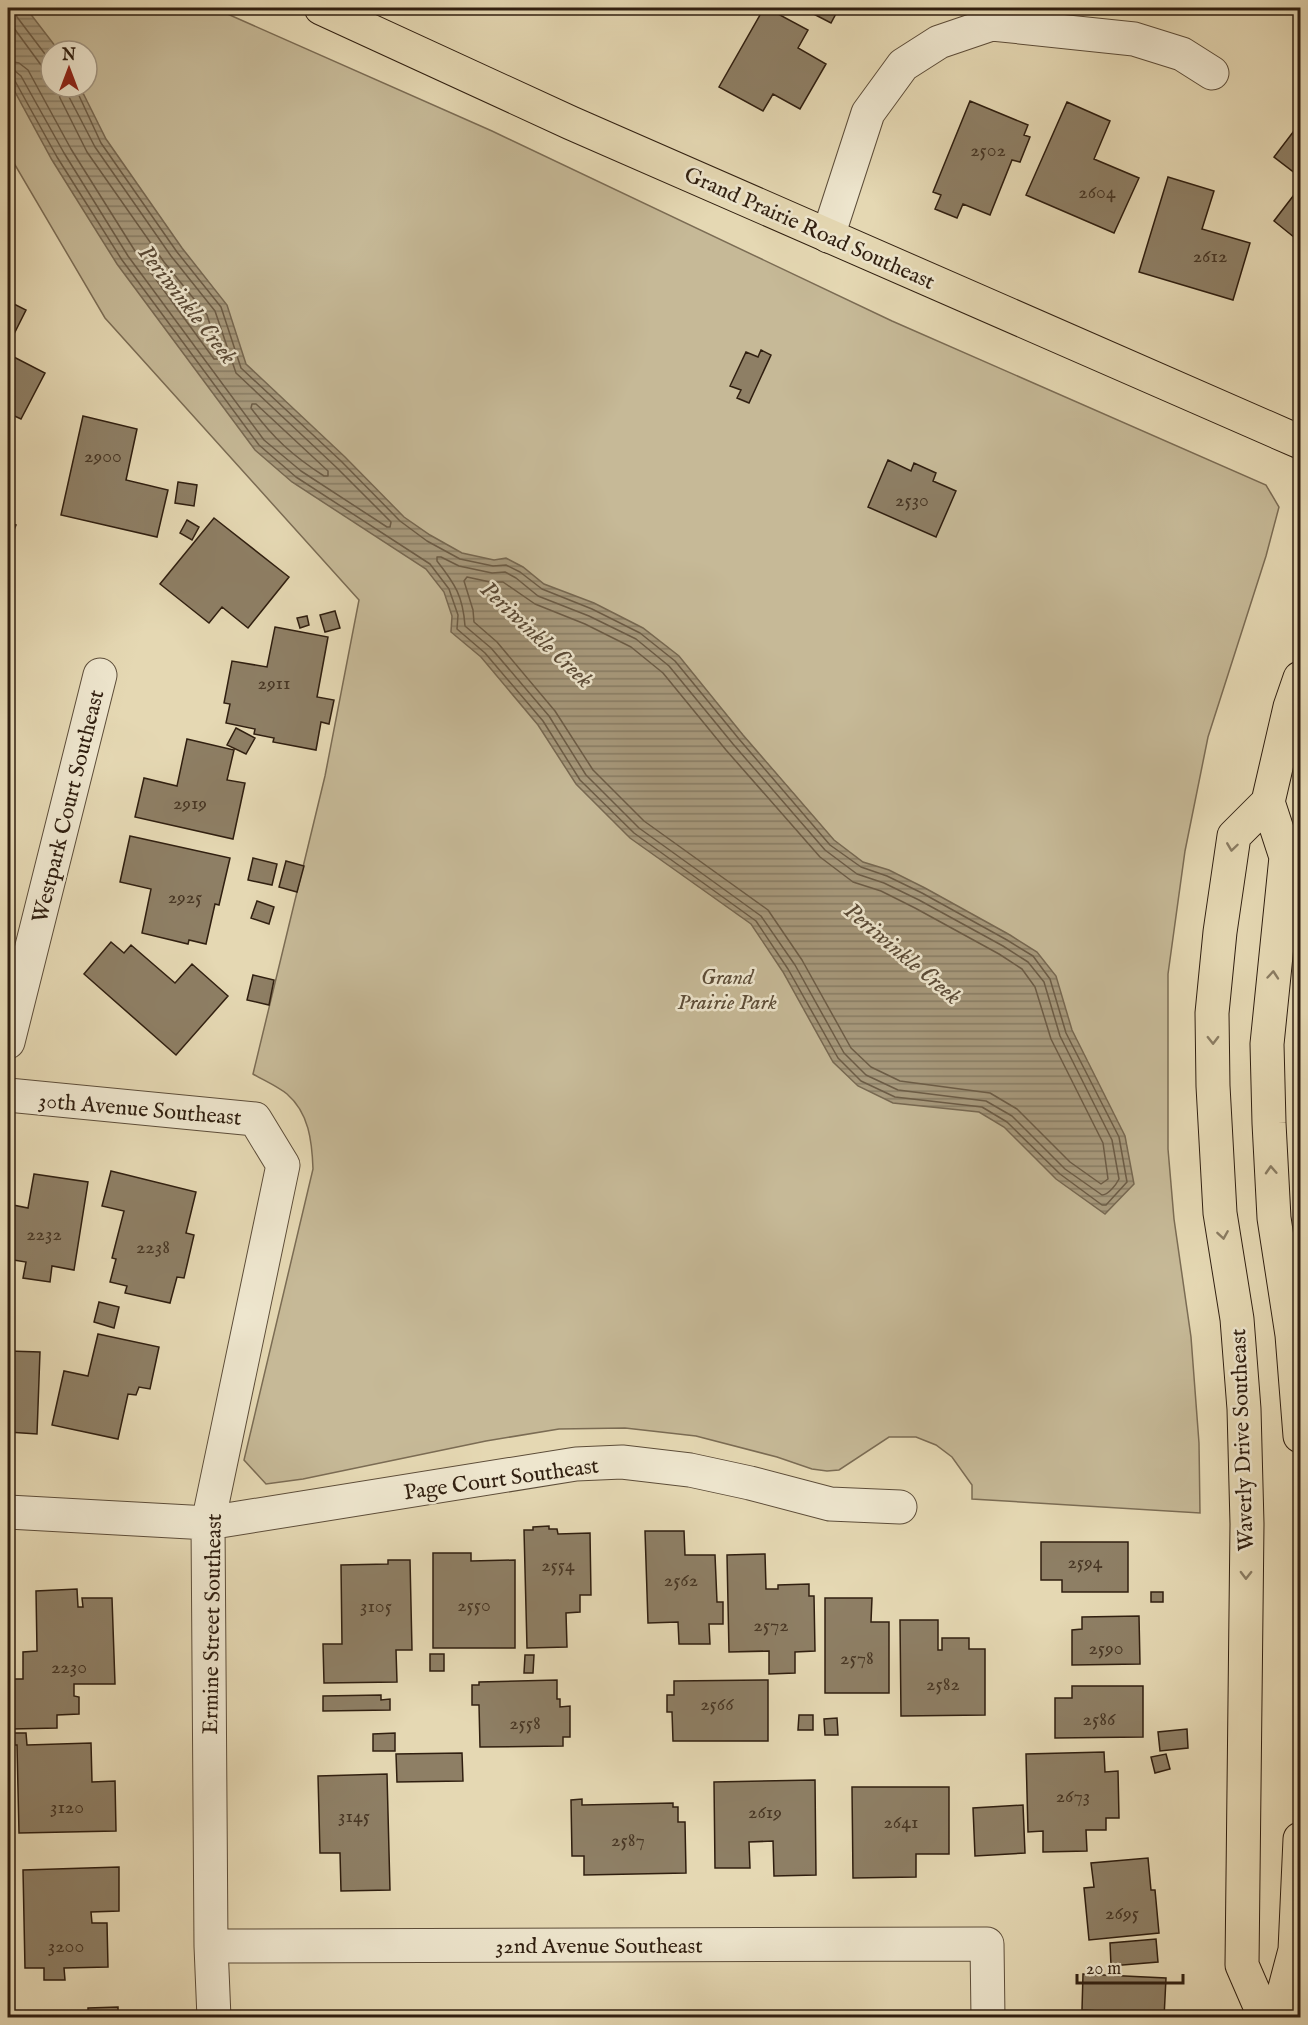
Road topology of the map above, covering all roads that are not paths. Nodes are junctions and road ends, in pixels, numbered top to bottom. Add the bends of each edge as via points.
1 (321, 8) edge
2 (1212, 73) dead end
3 (828, 236) junction
4 (1300, 442) edge
5 (100, 675) dead end
6 (1300, 678) edge
7 (1268, 802) junction
8 (8, 1042) edge
9 (8, 1095) edge
10 (283, 1165) joint
11 (1300, 1437) edge
12 (900, 1507) dead end
13 (8, 1512) edge
14 (208, 1523) junction
15 (1300, 1839) edge
16 (211, 1946) junction
17 (214, 2018) edge
18 (988, 2018) edge
19 (1265, 2018) edge
20 (1277, 2018) edge

1 - 3 main road, Grand Prairie Road Southeast
2 - 3 street via 1182,54 1134,39 992,24 939,42 903,65 868,113
3 - 4 main road, Grand Prairie Road Southeast
5 - 8 street, Westpark Court Southeast
6 - 7 main road
11 -> 7 main road via 1292,1335 1274,1218 1268,1101 1267,1044 1287,857
7 -> 19 main road, Waverly Drive Southeast via 1234,836 1212,1013 1220,1213 1237,1319 1244,1408 1242,1965
9 - 10 street, 30th Avenue Southeast via 255,1119
10 - 14 street, Ermine Street Southeast
12 - 14 street, Page Court Southeast via 830,1504 690,1470 622,1462 576,1464
13 - 14 street, Page Court Southeast
14 - 16 street, Ermine Street Southeast
15 - 20 main road via 1295,1950
16 - 17 street, Ermine Street Southeast
16 - 18 street, 32nd Avenue Southeast via 987,1944

